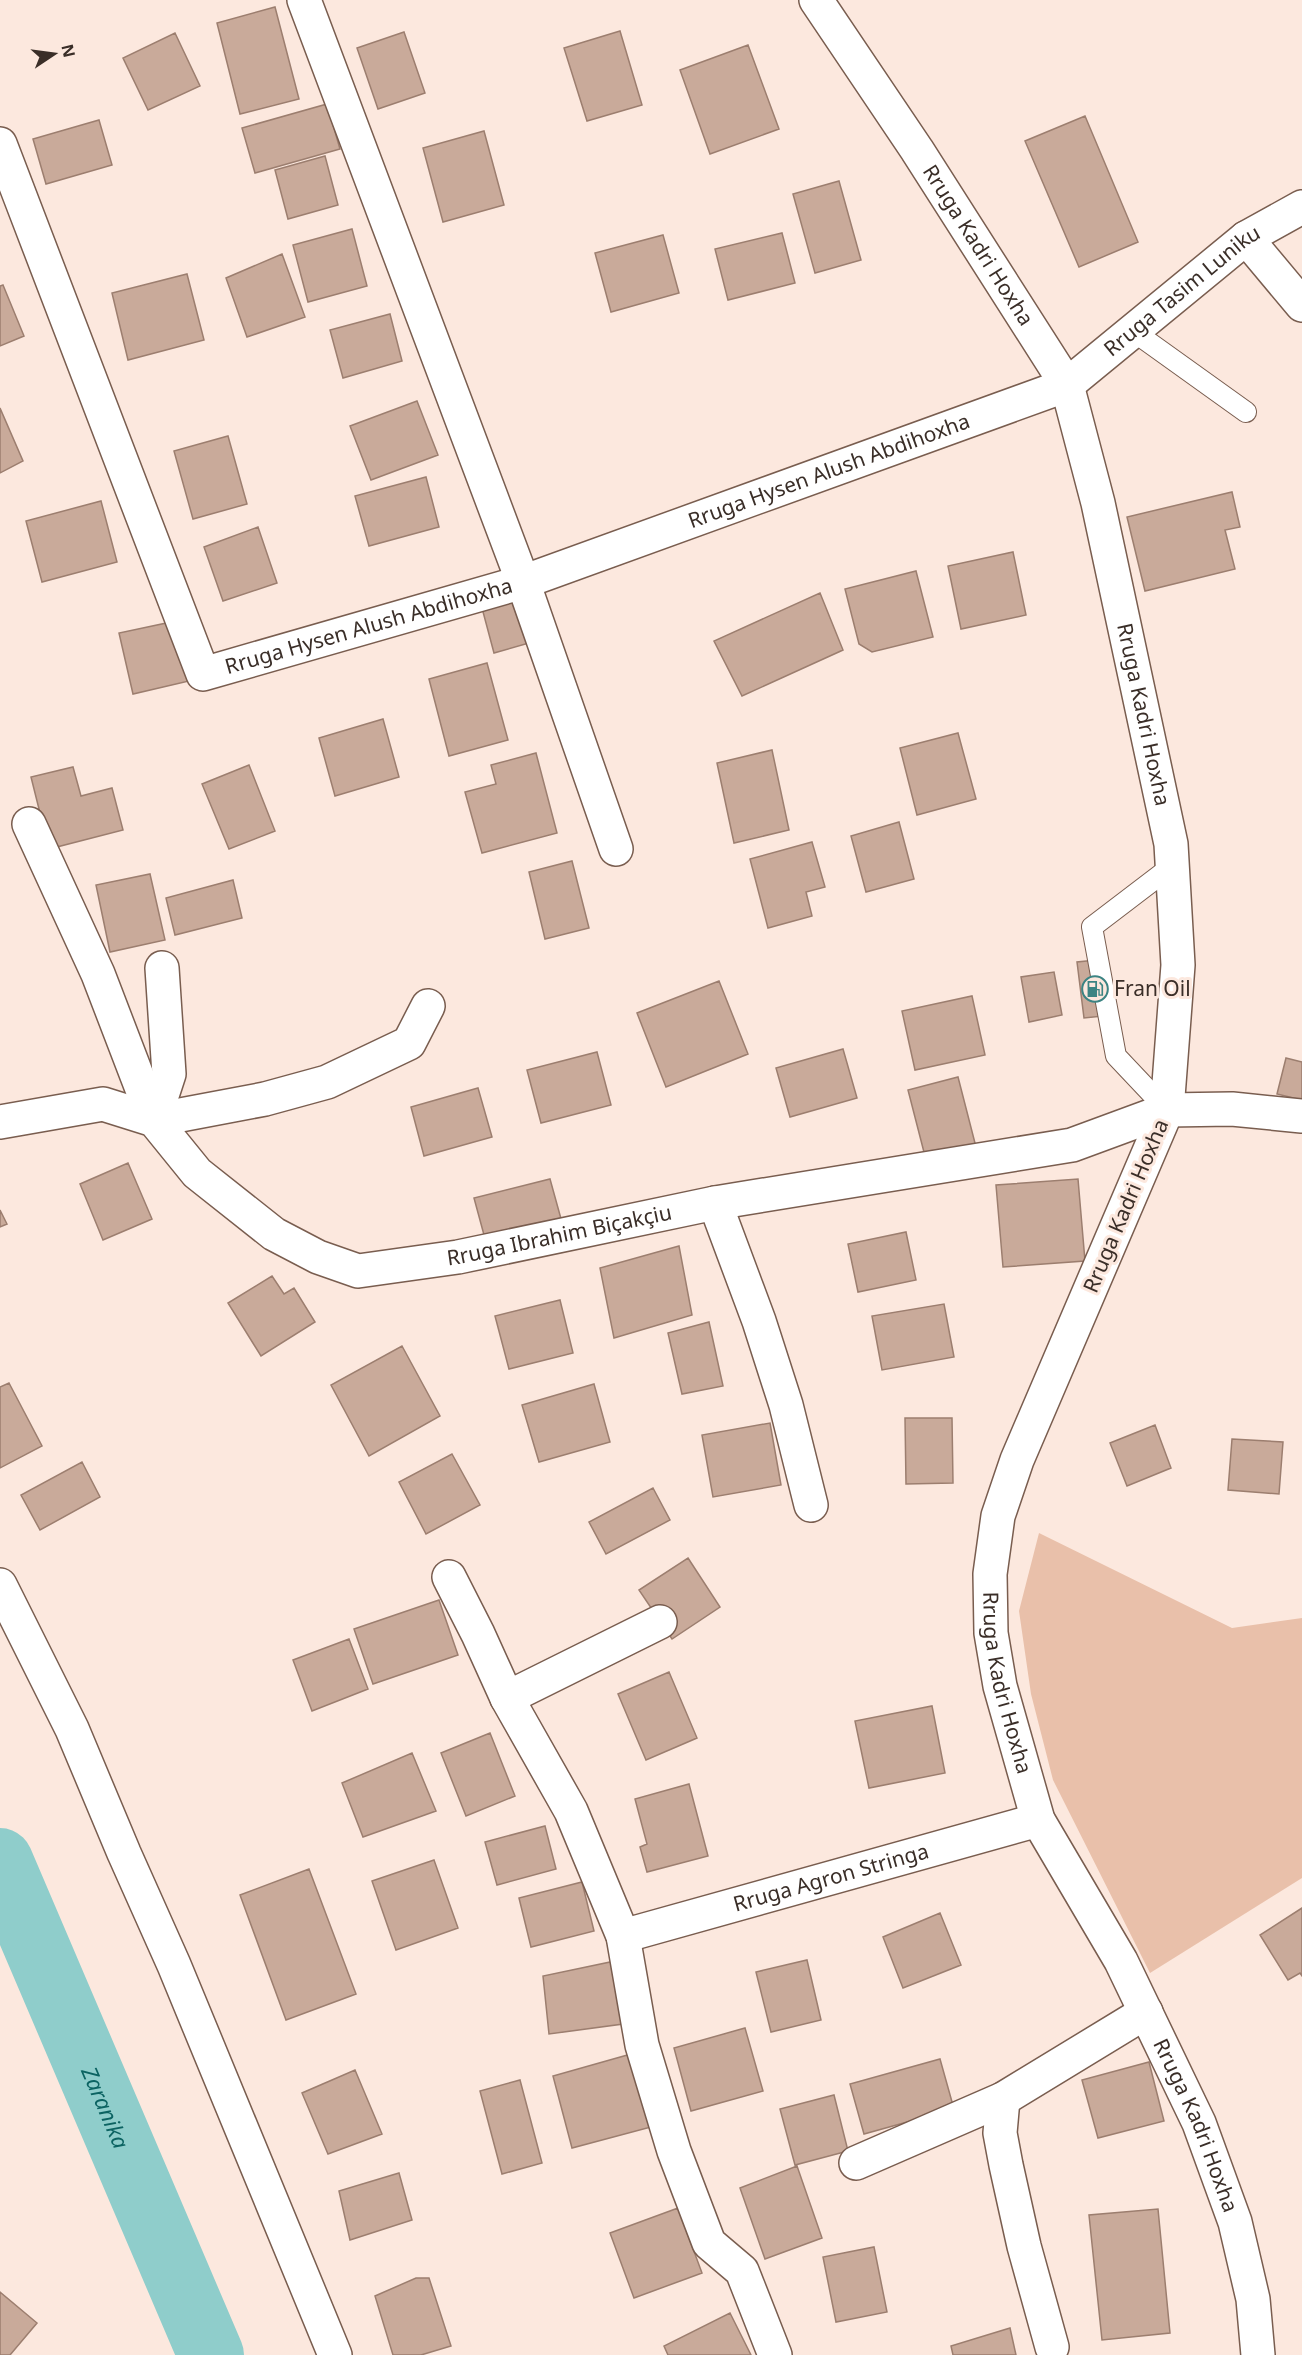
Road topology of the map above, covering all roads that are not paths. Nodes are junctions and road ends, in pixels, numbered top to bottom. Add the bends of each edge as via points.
1 (304, 0) edge
2 (816, 0) edge
3 (0, 144) edge
4 (1302, 207) edge
5 (1246, 238) junction
6 (1302, 305) edge
7 (1133, 331) junction
8 (1067, 385) junction
9 (1246, 412) dead end
10 (523, 582) junction
11 (29, 824) dead end
12 (616, 849) dead end
13 (1172, 866) junction
14 (162, 968) dead end
15 (428, 1006) dead end
16 (1167, 1110) junction
17 (1302, 1116) edge
18 (154, 1120) junction
19 (0, 1122) edge
20 (715, 1203) junction
21 (811, 1505) dead end
22 (449, 1577) dead end
23 (0, 1586) edge
24 (660, 1622) dead end
25 (507, 1698) junction
26 (1038, 1821) junction
27 (623, 1936) junction
28 (1146, 2012) junction
29 (1003, 2099) junction
30 (856, 2163) dead end
31 (1052, 2347) dead end
32 (335, 2355) edge
33 (775, 2355) edge
34 (1258, 2355) edge

1 - 10 street
2 - 8 street, Rruga Kadri Hoxha
3 - 10 street, Rruga Hysen Alush Abdihoxha via 203,674
4 - 5 street, Rruga Tasim Luniku
5 - 6 street
5 - 7 street, Rruga Tasim Luniku
7 - 8 street, Rruga Tasim Luniku
7 - 9 lane
8 - 10 street, Rruga Hysen Alush Abdihoxha
8 - 13 street, Rruga Kadri Hoxha via 1098,503 1171,844
10 - 12 street
11 - 18 street, Rruga Ibrahim Biçakçiu via 98,974
13 - 16 street, Rruga Kadri Hoxha via 1178,965
13 - 16 lane via 1092,927 1116,1056
14 - 18 street via 169,1074
15 - 18 street via 409,1043 327,1082 265,1099
16 - 17 street, Rruga Ibrahim Biçakçiu via 1232,1109
16 - 20 street, Rruga Ibrahim Biçakçiu via 1072,1145
16 - 26 street, Rruga Kadri Hoxha via 1017,1460 998,1516 990,1574 991,1634 1000,1686
18 - 19 street via 104,1104
18 - 20 street, Rruga Ibrahim Biçakçiu via 197,1173 274,1234 318,1257 358,1271 459,1257
20 - 21 street via 786,1405
22 - 25 street
23 - 32 street via 72,1729
24 - 25 street
25 - 27 street via 571,1811
26 - 27 street, Rruga Agron Stringa
26 - 28 street, Rruga Kadri Hoxha via 1121,1961
27 - 33 street via 642,2045 674,2151 710,2243 741,2271
28 - 29 street
28 - 34 street, Rruga Kadri Hoxha via 1199,2123 1235,2222 1252,2299
29 - 30 street
29 - 31 street via 1000,2133 1006,2166

